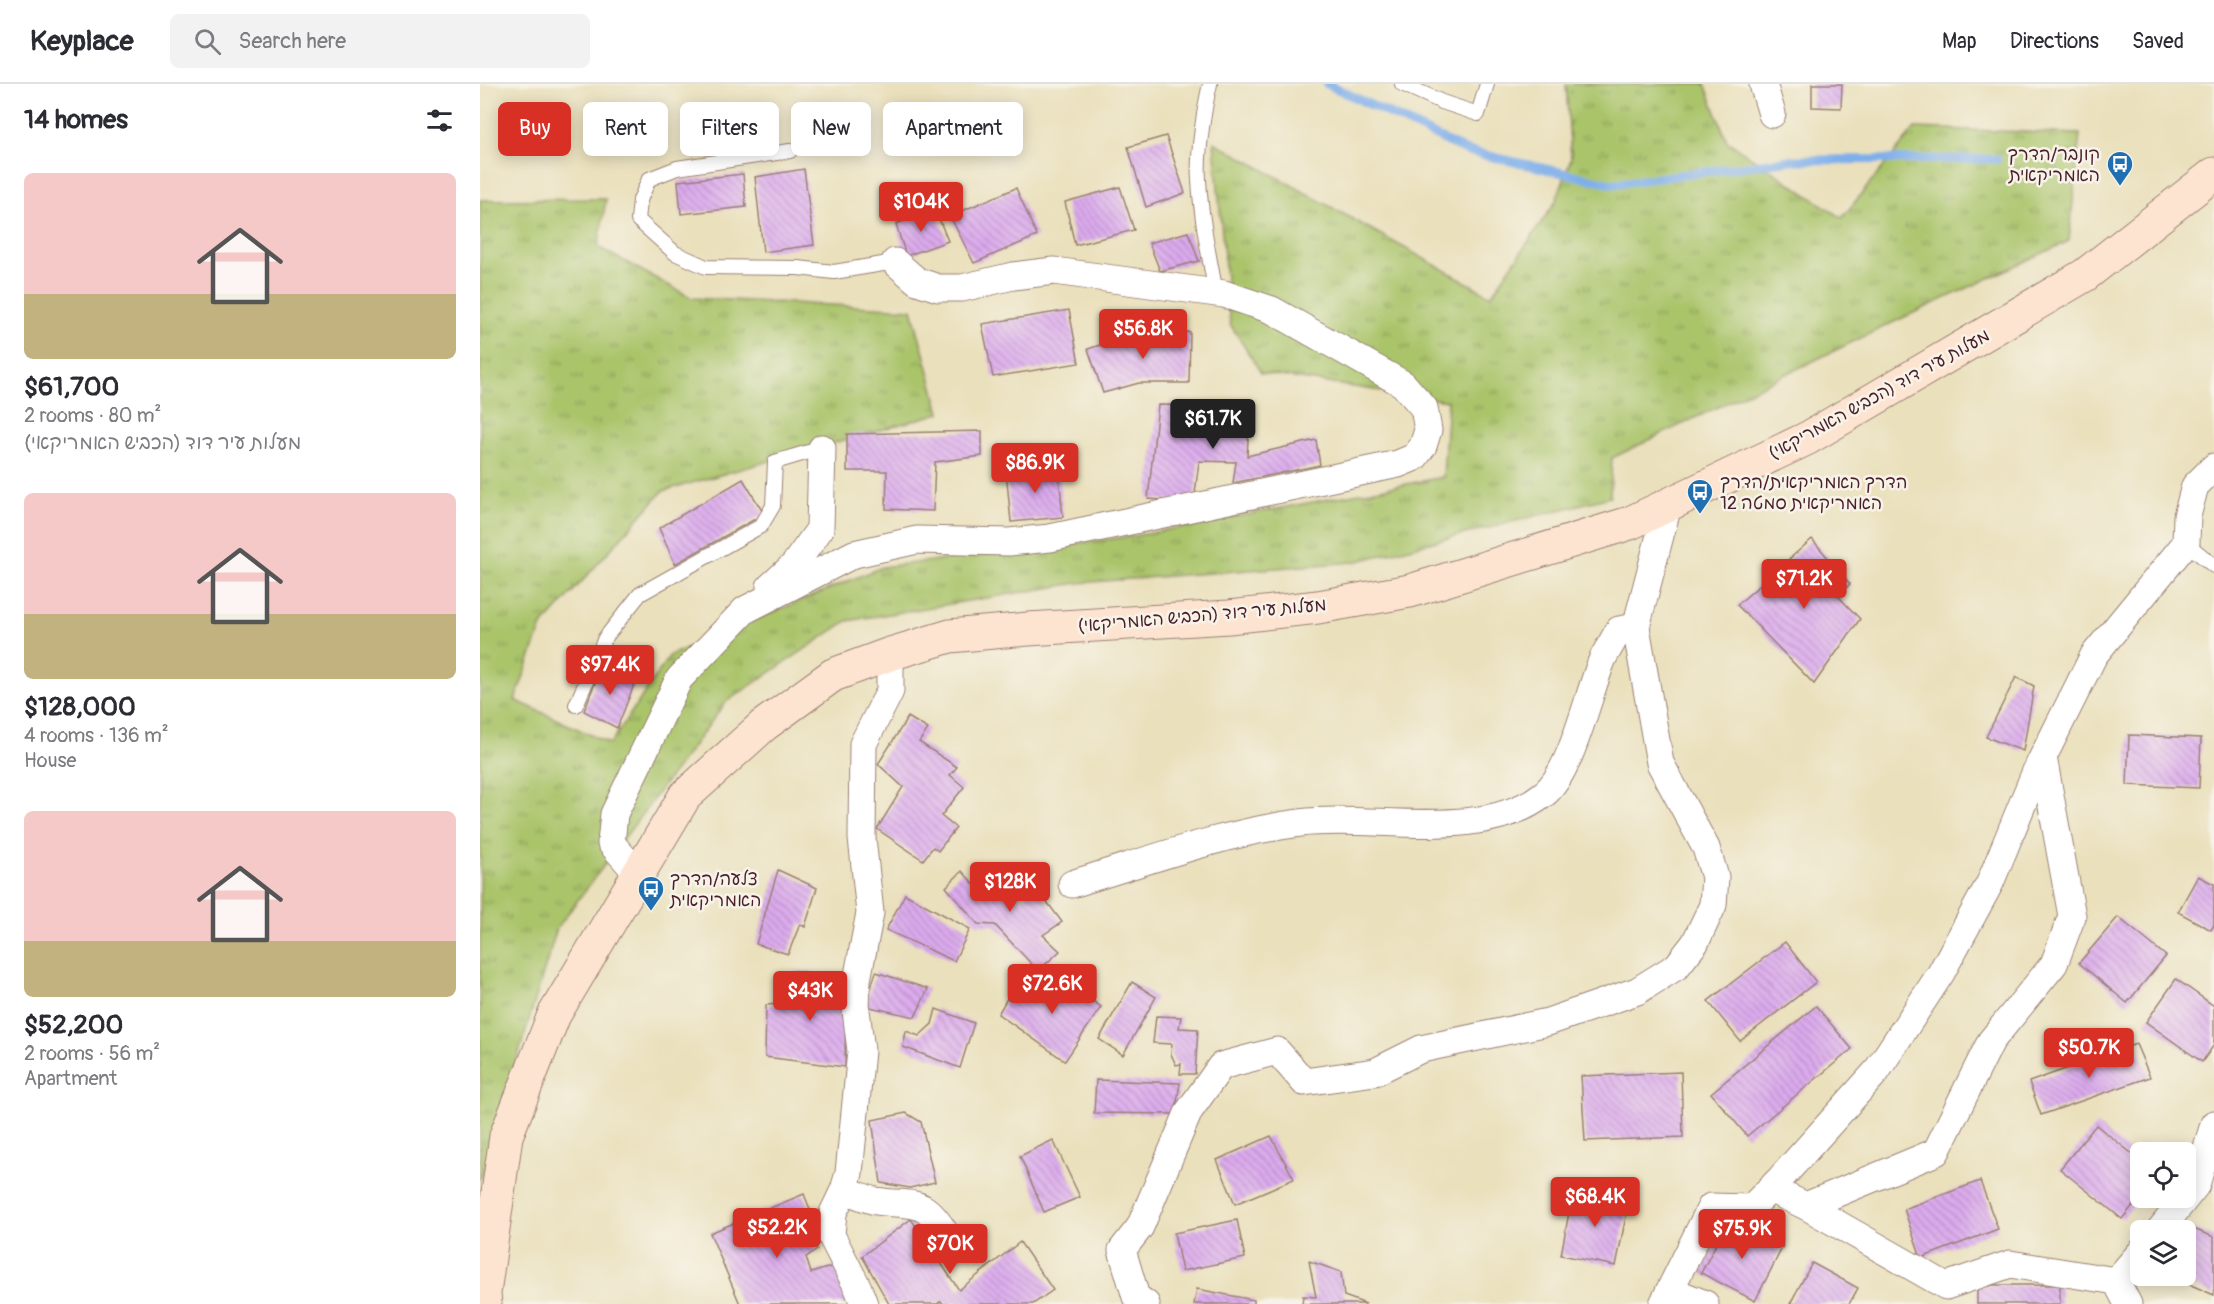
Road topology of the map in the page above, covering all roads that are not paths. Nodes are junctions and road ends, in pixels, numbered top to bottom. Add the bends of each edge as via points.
1 (1210, 84) edge
2 (1402, 84) edge
3 (1487, 84) edge
4 (1763, 84) edge
5 (1772, 114) dead end
6 (790, 151) dead end
7 (2214, 174) edge
8 (895, 262) joint
9 (1216, 293) junction
10 (822, 448) joint
11 (2214, 467) edge
12 (1668, 505) junction
13 (2186, 543) junction
14 (2214, 566) edge
15 (745, 610) junction
16 (1636, 627) junction
17 (890, 654) junction
18 (576, 705) dead end
19 (2043, 757) junction
20 (639, 875) junction
21 (1072, 884) dead end
22 (2214, 1124) edge
23 (1770, 1189) junction
24 (844, 1190) junction
25 (1806, 1206) junction
26 (2168, 1220) edge
27 (947, 1236) dead end
28 (2130, 1275) edge
29 (2122, 1292) edge
30 (1666, 1297) edge
31 (485, 1304) edge
32 (864, 1304) edge
33 (1146, 1304) edge
34 (1705, 1304) edge

1 - 9 lane via 1199,178
2 - 3 lane via 1478,114
4 - 5 street
6 - 8 lane via 677,168 649,178 640,200 638,220 675,253 706,267 834,272
7 - 12 main road, מעלות עיר דוד (הכביש האמריקאי) via 2085,275 1808,438
8 - 9 street via 917,280 938,288 962,288 1054,271
9 - 15 street via 1272,310 1403,384 1424,408 1428,430 1424,446 1414,457 1398,464 1050,538 1008,542 917,540 854,554
10 - 15 street via 820,529 794,565
10 - 18 lane via 775,462 773,506 760,526 640,594 605,638
11 - 13 street via 2195,486 2187,516
12 - 16 street
12 - 17 main road, מעלות עיר דוד (הכביש האמריקאי) via 1630,523 1410,591 1318,607 1229,616 951,636
13 - 14 lane
13 - 19 street via 2094,655
15 - 20 street via 680,680 614,814 611,843
16 - 21 street via 1618,630 1604,657 1563,770 1545,794 1512,812 1470,823 1301,823 1226,837
16 - 33 street via 1660,763 1706,848 1715,877 1713,905 1695,943 1677,966 1638,991 1548,1022 1421,1049 1375,1072 1304,1082 1276,1051 1221,1066 1189,1111 1140,1227 1122,1250 1136,1297
17 - 20 main road, מעלות עיר דוד (הכביש האמריקאי) via 833,675 764,725 686,796
17 - 24 street via 890,691 863,744 862,838 870,913 856,980 861,1051
19 - 23 street via 1990,882 1941,974 1876,1072
19 - 25 street via 2072,916 2054,964 1991,1041 1936,1152
20 - 31 main road, מעלות עיר דוד (הכביש האמריקאי) via 554,1015 506,1136
22 - 26 street via 2196,1185
23 - 25 street
23 - 30 street via 1751,1208 1711,1207
24 - 27 street via 874,1201 921,1205 936,1218
24 - 32 street via 833,1213 831,1235
25 - 29 street via 1946,1286 2010,1264
28 - 29 street
30 - 34 street

